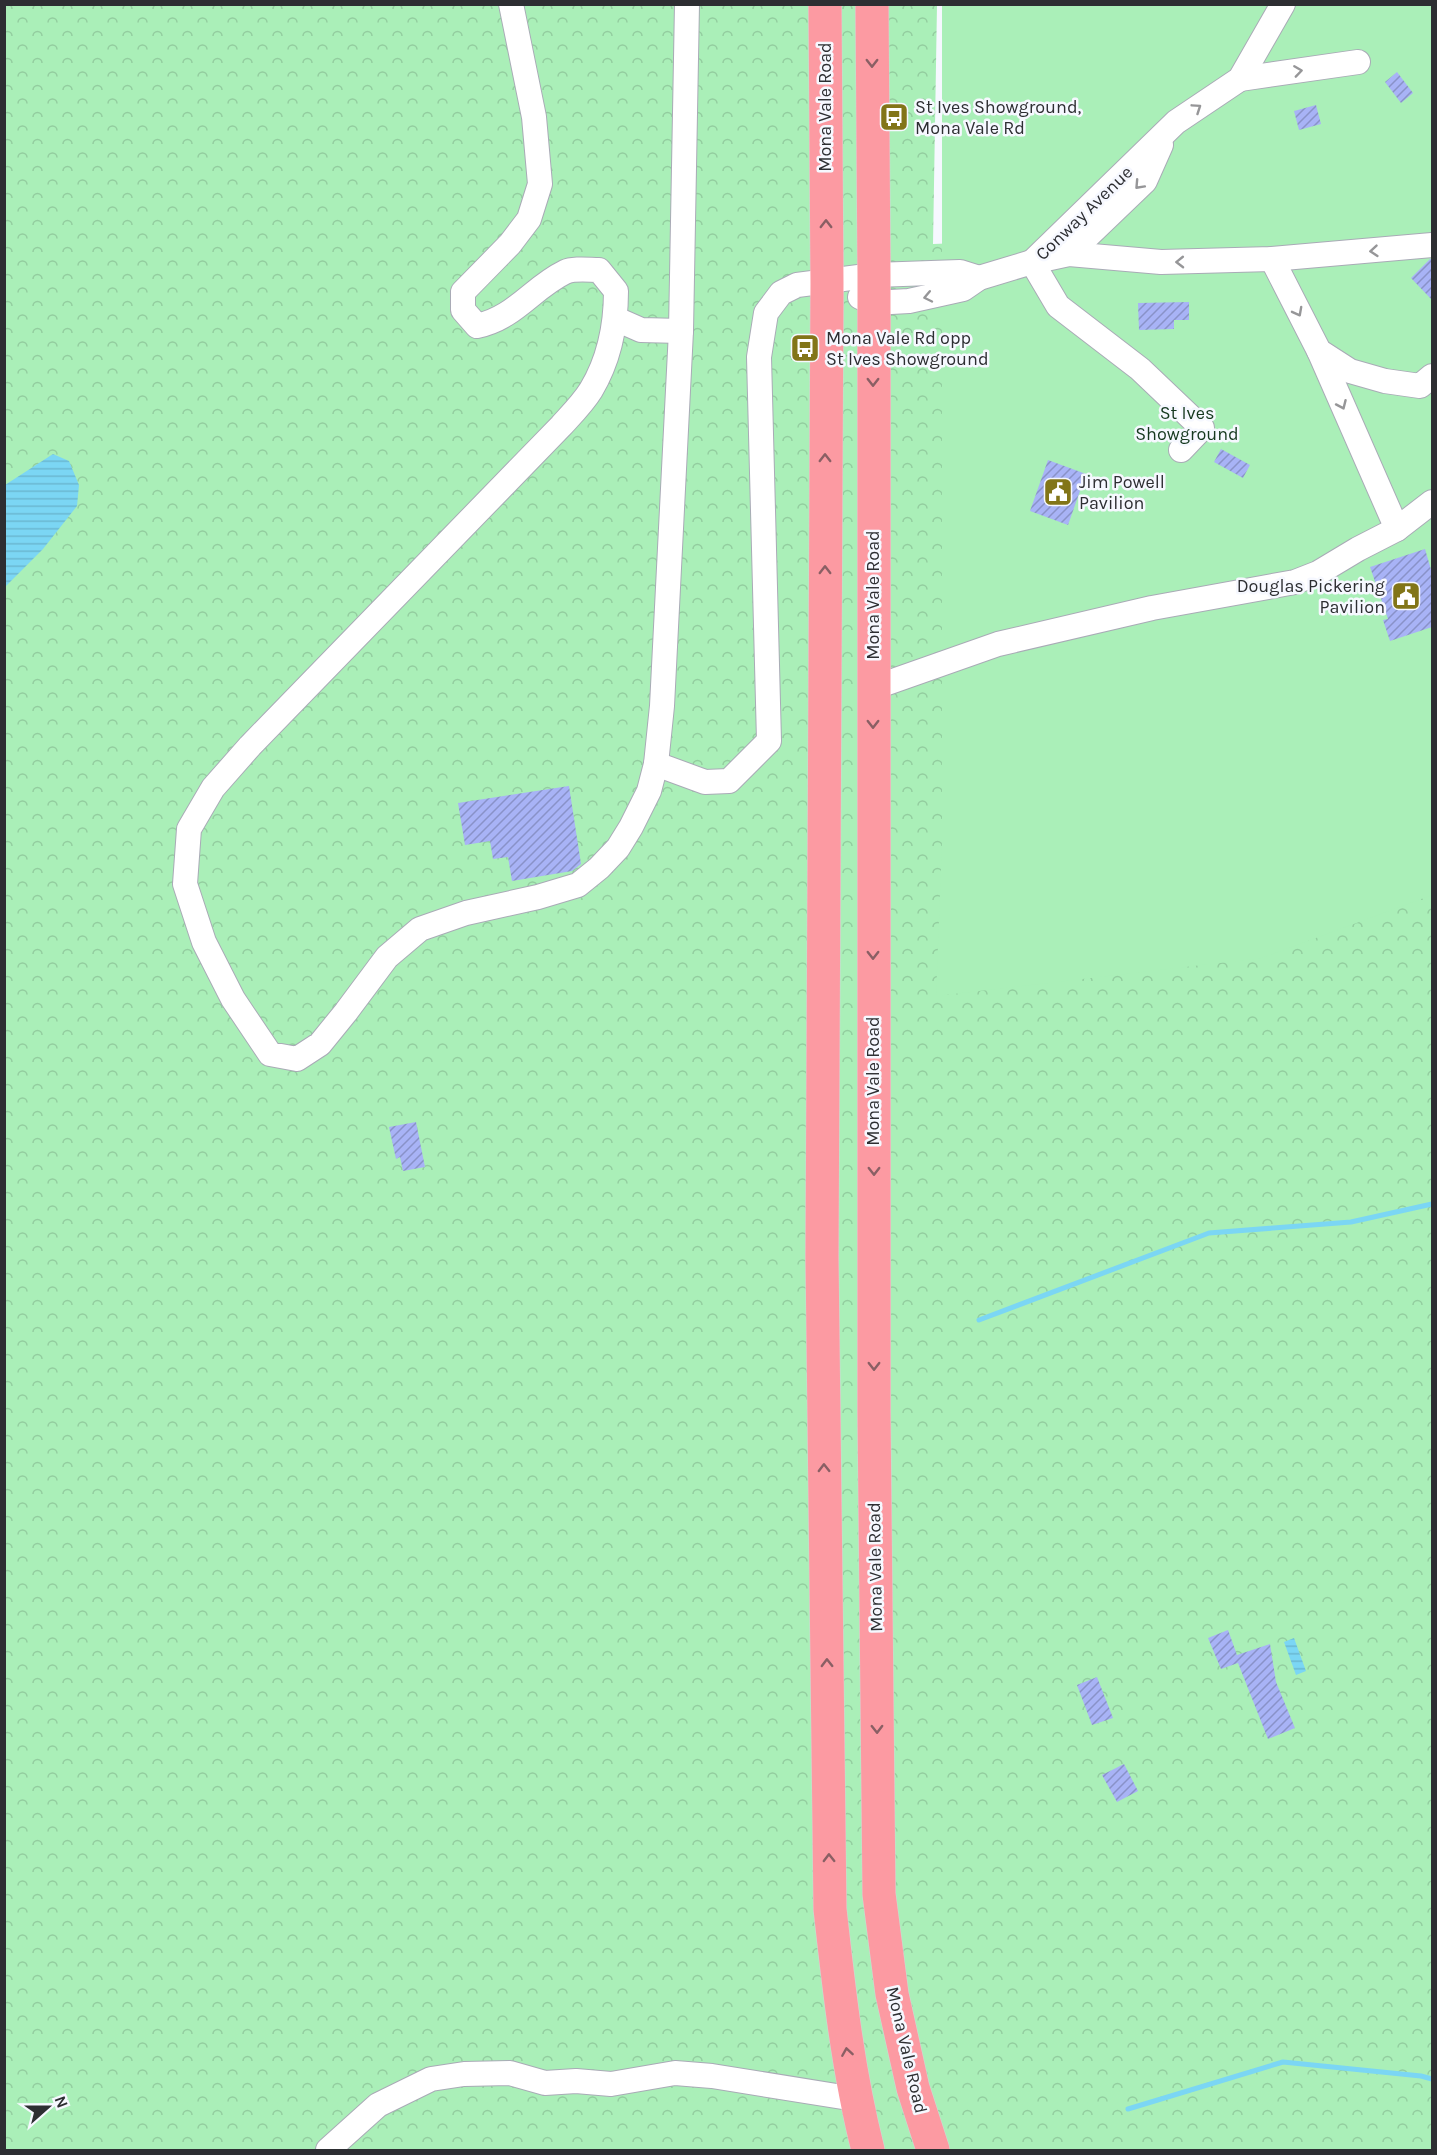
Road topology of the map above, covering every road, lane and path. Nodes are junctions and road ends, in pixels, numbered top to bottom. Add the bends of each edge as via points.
1 (511, 4) edge
2 (687, 4) edge
3 (825, 4) edge
4 (872, 4) edge
5 (1283, 4) edge
6 (1358, 62) dead end
7 (1240, 79) junction
8 (1166, 134) junction
9 (1432, 245) edge
10 (1069, 254) junction
11 (1272, 259) junction
12 (1032, 262) junction
13 (827, 283) junction
14 (874, 289) junction
15 (616, 319) junction
16 (681, 332) junction
17 (1319, 351) junction
18 (1432, 376) edge
19 (1181, 450) dead end
20 (1432, 502) edge
21 (1397, 529) junction
22 (873, 688) junction
23 (656, 764) junction
24 (855, 2099) junction
25 (328, 2151) edge
26 (868, 2151) edge
27 (933, 2151) edge

1 - 15 street via 534,117 540,184 529,219 463,292 463,310 477,326 492,323 567,271 599,270 616,291
2 - 16 street
13 -> 3 highway, Mona Vale Road
4 -> 14 highway, Mona Vale Road
5 - 7 street, Conway Avenue
7 -> 6 street
8 -> 7 street, Conway Avenue via 1176,122
8 -> 10 street via 1145,181
8 - 12 street, Conway Avenue
9 -> 11 street, Conway Avenue
11 -> 10 street, Conway Avenue via 1161,262
10 - 12 street, Conway Avenue
11 -> 17 street
12 - 14 street via 979,278 960,272
12 - 19 street via 1058,306 1140,369 1202,428
13 - 14 street
13 - 23 street via 797,285 781,293 766,313 759,357 769,741 729,781 705,782
24 -> 13 highway, Mona Vale Road via 830,1909 822,1257
14 -> 22 highway, Mona Vale Road
15 - 16 street via 641,330
15 - 23 street via 609,348 591,390 561,426 213,788 189,829 185,884 204,942 233,999 270,1054 297,1059 320,1044 387,957 420,929 466,913 578,885 599,868 631,827 649,791
16 - 23 street
17 - 18 street via 1350,371 1385,381 1420,386
17 -> 21 street
20 - 21 street
21 - 22 street via 1295,582 1152,608 998,644
22 -> 27 highway, Mona Vale Road via 879,1894 892,1994 913,2088
24 - 25 street via 675,2073 611,2084 545,2083 510,2073 464,2074 431,2079 378,2105
24 - 26 highway, Mona Vale Road

